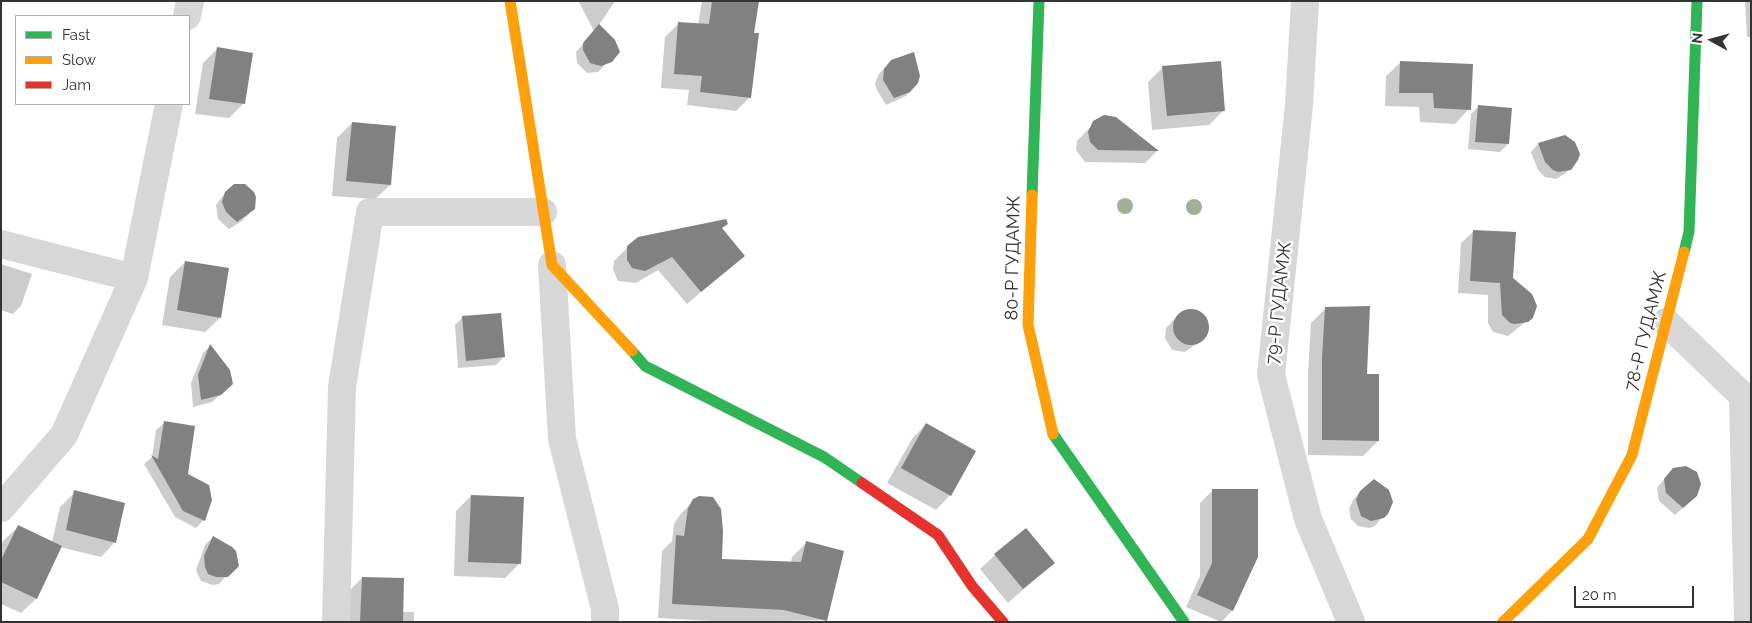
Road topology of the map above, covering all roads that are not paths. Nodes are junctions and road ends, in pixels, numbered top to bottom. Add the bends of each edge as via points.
1 (190, 1) edge
2 (510, 1) edge
3 (1039, 1) edge
4 (1305, 1) edge
5 (1697, 1) edge
6 (187, 15) edge
7 (169, 105) edge
8 (543, 212) junction
9 (1, 244) edge
10 (552, 265) junction
11 (134, 278) junction
12 (1666, 322) junction
13 (1, 508) edge
14 (336, 622) edge
15 (605, 622) edge
16 (1002, 622) edge
17 (1184, 622) edge
18 (1351, 622) edge
19 (1502, 622) edge
20 (1748, 622) edge

1 - 6 street
2 - 8 street
3 - 17 street, 80-Р ГУДАМЖ via 1028,325 1053,435
4 - 18 street, 79-Р ГУДАМЖ via 1299,105 1271,375 1308,518
5 - 12 street, 78-Р ГУДАМЖ via 1689,232
7 - 11 street
8 - 10 street
8 - 14 street via 370,212 342,387
9 - 11 street
10 - 15 street via 562,439 605,609
10 - 16 street via 645,366 824,457 938,534 972,586
11 - 13 street via 64,435
12 - 19 street, 78-Р ГУДАМЖ via 1632,455 1588,539
12 - 20 street via 1743,396

